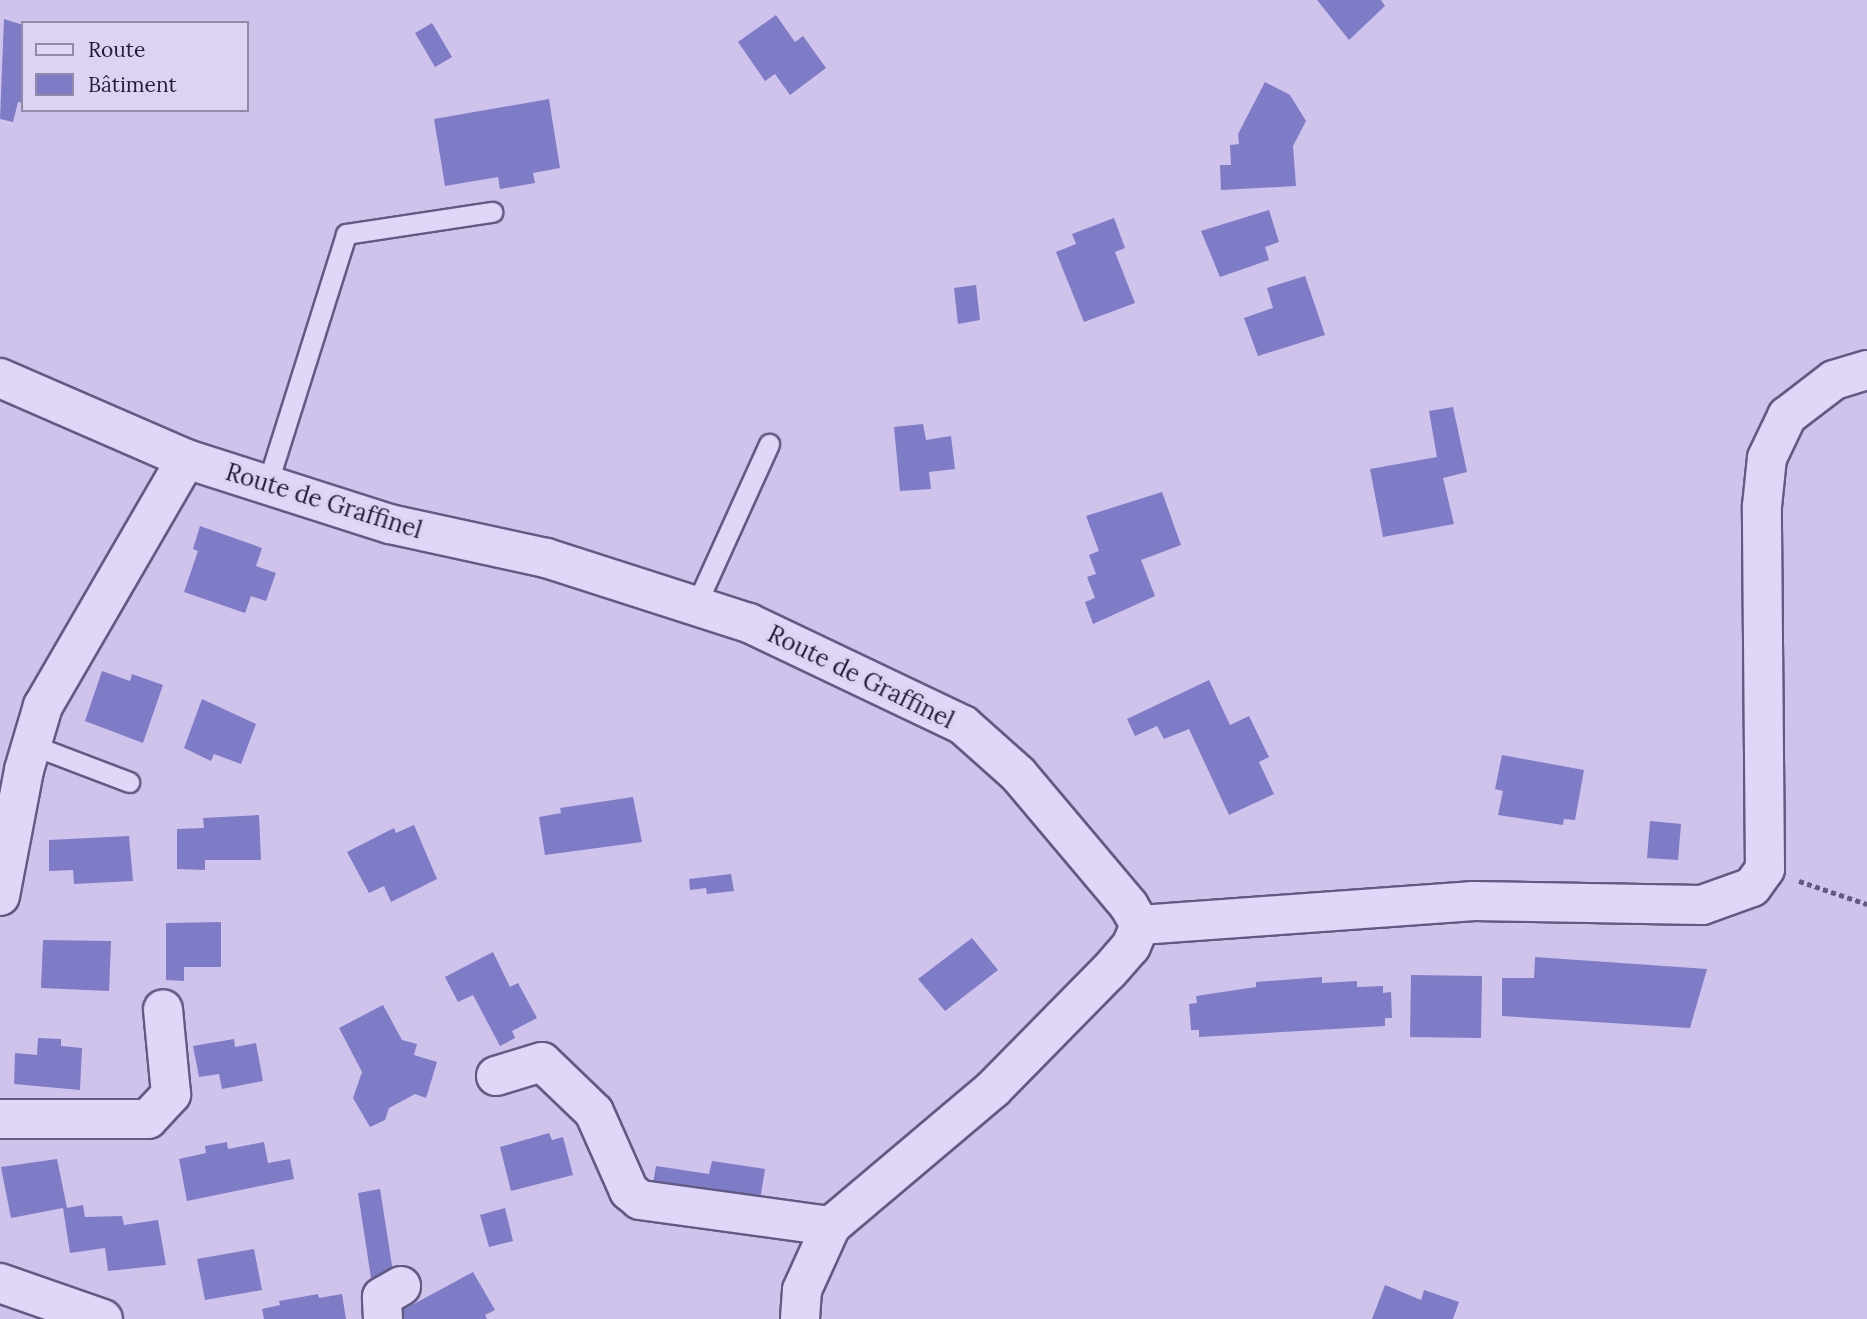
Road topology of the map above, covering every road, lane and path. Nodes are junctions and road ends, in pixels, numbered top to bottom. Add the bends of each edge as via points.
1 (492, 212) dead end
2 (1867, 370) edge
3 (0, 378) edge
4 (769, 444) dead end
5 (186, 459) junction
6 (267, 485) junction
7 (696, 605) junction
8 (32, 745) junction
9 (130, 782) dead end
10 (1765, 869) junction
11 (0, 896) edge
12 (1867, 904) edge
13 (1140, 925) junction
14 (163, 1009) dead end
15 (496, 1076) dead end
16 (0, 1119) edge
17 (831, 1226) junction
18 (0, 1283) edge
19 (401, 1286) dead end
20 (103, 1319) edge
21 (383, 1319) edge
22 (800, 1319) edge

1 - 6 lane via 346,234
2 - 10 street via 1834,380 1787,416 1767,457 1762,506
3 - 5 street, Route de Graffinel
4 - 7 lane
5 - 6 street, Route de Graffinel
5 - 8 street via 43,706
6 - 7 street, Route de Graffinel via 390,524 546,558
7 - 13 street, Route de Graffinel via 749,623 963,725 1018,774
8 - 9 lane
8 - 11 street
10 - 12 path
10 - 13 street via 1752,887 1702,905 1474,901
13 - 17 street via 1109,971 993,1089
14 - 16 street via 171,1094 148,1119
15 - 17 street via 542,1062 594,1112 628,1191 640,1200
17 - 22 street via 802,1290
18 - 20 street
19 - 21 street via 382,1297

